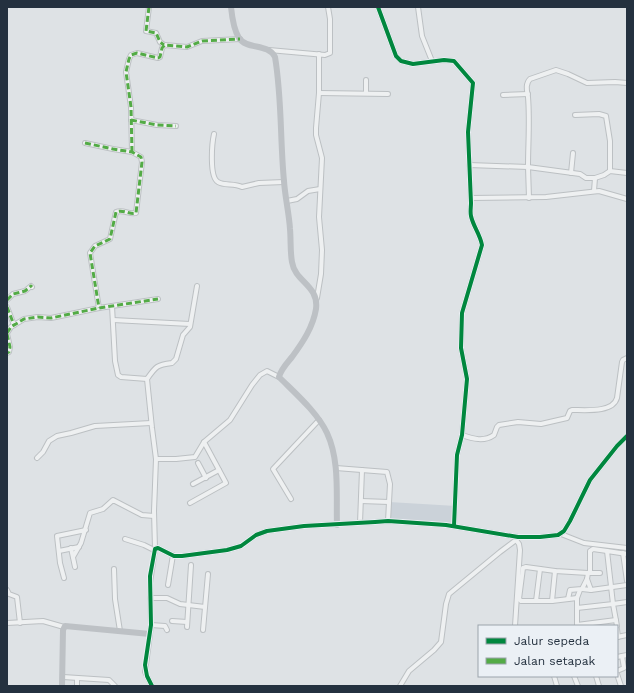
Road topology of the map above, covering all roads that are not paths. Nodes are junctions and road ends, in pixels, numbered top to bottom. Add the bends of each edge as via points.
1 (149, 7) edge
2 (231, 7) edge
3 (328, 7) edge
4 (378, 7) edge
5 (418, 7) edge
6 (240, 39) junction
7 (164, 45) junction
8 (268, 50) junction
9 (319, 54) junction
10 (432, 61) junction
11 (366, 80) dead end
12 (627, 83) edge
13 (319, 93) junction
14 (366, 93) junction
15 (388, 94) dead end
16 (528, 94) junction
17 (503, 95) dead end
18 (575, 116) dead end
19 (131, 120) junction
20 (176, 126) dead end
21 (214, 134) dead end
22 (85, 143) dead end
23 (132, 152) junction
24 (573, 153) dead end
25 (469, 165) junction
26 (528, 167) junction
27 (610, 171) junction
28 (571, 173) junction
29 (627, 173) edge
30 (595, 178) junction
31 (284, 182) junction
32 (320, 189) junction
33 (594, 191) junction
34 (471, 198) junction
35 (529, 198) junction
36 (627, 199) edge
37 (287, 201) junction
38 (197, 286) dead end
39 (32, 288) dead end
40 (317, 298) junction
41 (158, 299) dead end
42 (7, 300) edge
43 (112, 306) junction
44 (7, 307) edge
45 (99, 308) junction
46 (113, 320) junction
47 (190, 324) junction
48 (14, 325) junction
49 (7, 333) edge
50 (7, 353) edge
51 (627, 358) edge
52 (279, 377) junction
53 (147, 378) junction
54 (319, 420) junction
55 (151, 423) junction
56 (462, 435) junction
57 (627, 436) edge
58 (204, 442) junction
59 (37, 458) dead end
60 (156, 459) junction
61 (198, 463) dead end
62 (336, 468) junction
63 (219, 470) junction
64 (362, 470) junction
65 (206, 478) junction
66 (193, 484) dead end
67 (291, 499) dead end
68 (361, 501) junction
69 (389, 502) junction
70 (190, 503) dead end
71 (154, 516) junction
72 (388, 521) junction
73 (360, 523) junction
74 (337, 525) junction
75 (454, 526) junction
76 (86, 530) junction
77 (561, 534) junction
78 (125, 539) dead end
79 (517, 539) junction
80 (79, 547) junction
81 (71, 548) junction
82 (627, 548) edge
83 (155, 549) junction
84 (59, 551) junction
85 (607, 551) junction
86 (625, 554) edge
87 (173, 555) junction
88 (73, 557) junction
89 (191, 565) dead end
90 (75, 567) dead end
91 (114, 569) dead end
92 (540, 569) junction
93 (555, 571) junction
94 (589, 573) junction
95 (600, 573) dead end
96 (208, 574) dead end
97 (64, 578) dead end
98 (587, 579) junction
99 (627, 581) edge
100 (168, 585) dead end
101 (627, 585) edge
102 (612, 587) junction
103 (7, 590) edge
104 (581, 590) junction
105 (591, 590) junction
106 (150, 598) junction
107 (577, 598) junction
108 (568, 599) junction
109 (536, 601) junction
110 (552, 601) junction
111 (627, 602) edge
112 (613, 604) junction
113 (188, 606) junction
114 (205, 607) junction
115 (577, 608) junction
116 (616, 620) junction
117 (172, 621) dead end
118 (20, 623) junction
119 (7, 624) edge
120 (151, 625) junction
121 (515, 625) edge
122 (577, 625) edge
123 (584, 625) edge
124 (617, 625) edge
125 (64, 627) junction
126 (167, 630) dead end
127 (203, 630) dead end
128 (120, 631) junction
129 (150, 634) junction
130 (627, 635) edge
131 (618, 637) edge
132 (625, 655) edge
133 (618, 671) edge
134 (63, 677) junction
135 (77, 678) junction
136 (577, 685) edge
137 (62, 686) edge
138 (77, 686) edge
139 (115, 686) edge
140 (152, 686) edge
141 (400, 686) edge
142 (572, 686) edge

1 - 7 street via 146,31 156,32
2 - 6 street via 234,26
3 - 9 street via 330,53
4 - 10 street via 396,56 406,63 413,64
5 - 10 street via 423,38
6 - 7 street via 202,41 187,47
6 - 8 street
7 - 19 street via 158,58 137,53 129,59 126,72
8 - 9 street
8 - 31 street via 275,57
9 - 13 street
10 - 25 street via 454,61 472,82 468,132
11 - 14 street
12 - 16 street via 587,83 556,70 529,80
13 - 14 street
13 - 32 street via 316,135 322,158
14 - 15 street
16 - 17 street
16 - 26 street
18 - 27 street via 606,116 610,141
19 - 20 street
19 - 23 street
21 - 31 street via 212,167 218,182 237,184 241,187
22 - 23 street
23 - 45 street via 141,157 142,162 136,212 116,212 110,239 95,246 90,253
24 - 28 street
25 - 26 street
25 - 34 street
26 - 28 street
26 - 35 street
27 - 29 street
27 - 30 street
28 - 30 street
30 - 33 street
31 - 37 street
32 - 37 street via 308,191
32 - 40 street via 319,226 322,250
33 - 35 street
33 - 36 street
34 - 35 street
34 - 56 street via 471,215 482,245 462,313 462,348 467,379
37 - 40 street via 293,265
38 - 47 street
39 - 42 street via 31,286 25,291 13,294
40 - 52 street via 311,326
41 - 43 street
43 - 45 street
43 - 46 street
44 - 48 street
45 - 48 street via 51,318 30,318
46 - 47 street
46 - 53 street via 118,375
47 - 53 street via 183,335 174,362 157,366
48 - 49 street
49 - 50 street via 10,348
51 - 56 street via 622,362 618,398 611,407 572,410 567,418 547,423 518,422 499,425 494,435 485,438 475,439
52 - 54 street
52 - 58 street via 267,371 260,375 230,420
53 - 55 street
54 - 62 street via 328,435
54 - 67 street via 273,469
55 - 59 street via 95,426 57,436 49,441
55 - 60 street
56 - 75 street via 457,455
57 - 77 street via 589,481 575,512
58 - 60 street via 196,456
58 - 63 street
60 - 71 street
61 - 65 street
62 - 64 street
62 - 74 street
63 - 65 street
63 - 70 street via 226,483
64 - 68 street
64 - 69 street via 387,472 390,484
65 - 66 street
68 - 69 street
68 - 73 street
69 - 72 street
71 - 76 street via 142,515 114,500 103,510 90,513
71 - 83 street
72 - 73 street
72 - 75 street
73 - 74 street
74 - 87 street via 267,531 256,535 241,546 227,550
75 - 79 street
76 - 80 street
76 - 84 street via 57,536
77 - 79 street
77 - 82 street via 584,543
78 - 83 street
79 - 121 street via 520,550
79 - 141 street via 449,594 440,642 409,671
80 - 81 street
80 - 88 street
81 - 84 street
81 - 88 street
83 - 87 street
83 - 106 street via 150,576
84 - 97 street
85 - 86 street
85 - 94 street via 590,551
85 - 102 street
86 - 99 street
87 - 100 street
88 - 90 street
89 - 113 street
91 - 128 street
92 - 93 street
92 - 109 street
92 - 109 street via 522,569 520,599
93 - 94 street
93 - 110 street
94 - 95 street
94 - 98 street
96 - 114 street
98 - 104 street
98 - 105 street
101 - 102 street
102 - 105 street
102 - 112 street
103 - 118 street via 17,597
104 - 105 street
104 - 107 street
104 - 108 street via 570,590
106 - 113 street via 167,598
106 - 120 street
107 - 108 street
107 - 115 street
108 - 110 street
109 - 110 street
111 - 112 street
112 - 115 street
112 - 116 street
113 - 114 street
113 - 117 street via 187,625
114 - 127 street
115 - 122 street
116 - 123 street
116 - 124 street
118 - 119 street
118 - 125 street via 47,622
120 - 126 street via 164,626
120 - 129 street
125 - 128 street
125 - 134 street
128 - 129 street
129 - 140 street via 145,672
130 - 131 street
132 - 133 street via 624,668
134 - 135 street
134 - 137 street
135 - 138 street
135 - 139 street via 109,680
136 - 142 street

